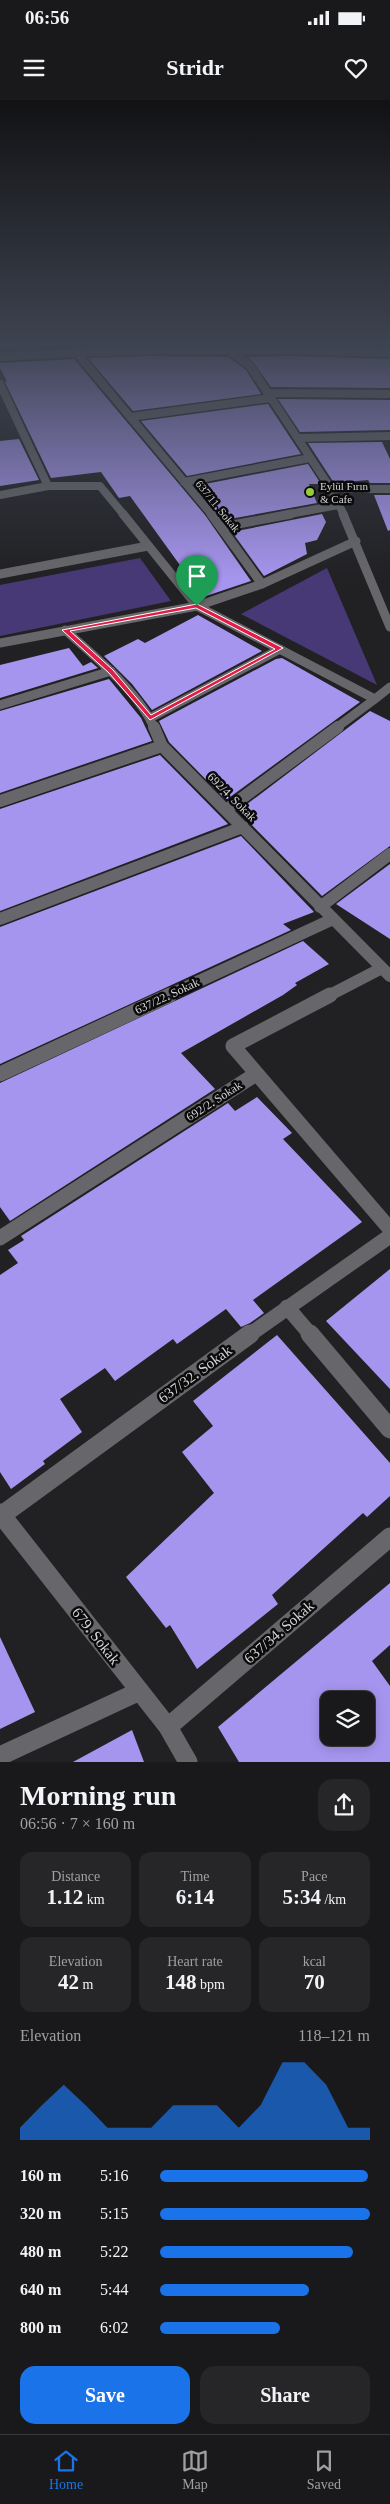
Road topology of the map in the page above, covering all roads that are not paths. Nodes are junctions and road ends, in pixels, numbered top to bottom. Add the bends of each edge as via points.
1 (19, 424) edge
2 (135, 424) edge
3 (289, 424) edge
4 (390, 436) edge
5 (298, 438) junction
6 (310, 458) junction
7 (184, 482) junction
8 (48, 486) junction
9 (390, 488) edge
10 (331, 489) junction
11 (0, 495) edge
12 (338, 505) junction
13 (222, 527) junction
14 (356, 541) junction
15 (148, 546) junction
16 (0, 574) edge
17 (262, 584) junction
18 (197, 606) junction
19 (390, 626) edge
20 (65, 630) junction
21 (0, 643) edge
22 (280, 648) junction
23 (111, 671) junction
24 (390, 686) edge
25 (375, 699) junction
26 (0, 705) edge
27 (150, 718) junction
28 (162, 746) junction
29 (0, 801) edge
30 (226, 810) junction
31 (243, 827) junction
32 (390, 854) edge
33 (320, 907) junction
34 (0, 919) edge
35 (333, 919) junction
36 (386, 972) edge
37 (0, 1074) edge
38 (256, 1074) junction
39 (390, 1229) edge
40 (390, 1236) edge
41 (0, 1238) edge
42 (287, 1306) junction
43 (390, 1428) edge
44 (1, 1514) edge
45 (390, 1537) edge
46 (140, 1691) junction
47 (168, 1727) junction
48 (0, 1756) edge
49 (188, 1762) edge

1 - 8 street
2 - 7 street, 637/11. Sokak
3 - 5 street
4 - 5 street
5 - 6 street
6 - 7 street
6 - 10 street
7 - 13 street, 637/11. Sokak
8 - 11 street
8 - 15 street via 100,486
9 - 10 street
10 - 12 street
12 - 13 street
12 - 14 street
13 - 17 street, 637/11. Sokak
14 - 17 street
14 - 19 street
15 - 16 street
15 - 18 street
17 - 18 street
18 - 20 street
18 - 22 street
20 - 21 street
20 - 23 street, 692/4. Sokak
22 - 25 street
22 - 27 street
23 - 26 street
23 - 27 street, 692/4. Sokak
24 - 25 street
25 - 30 street
27 - 28 street, 692/4. Sokak
28 - 29 street
28 - 30 street, 692/4. Sokak
30 - 31 street, 692/4. Sokak
31 - 33 street, 692/4. Sokak
31 - 34 street
32 - 33 street
33 - 35 street, 692/4. Sokak
35 - 36 street, 692/4. Sokak
35 - 37 street, 637/22. Sokak
36 - 38 street, 692/2. Sokak via 233,1046
38 - 39 street
38 - 41 street, 692/2. Sokak
40 - 42 street, 637/32. Sokak
42 - 43 street
42 - 44 street, 637/32. Sokak
44 - 46 street, 679. Sokak
45 - 47 street, 637/34. Sokak
46 - 47 street, 679. Sokak
46 - 48 street
47 - 49 street, 679. Sokak

